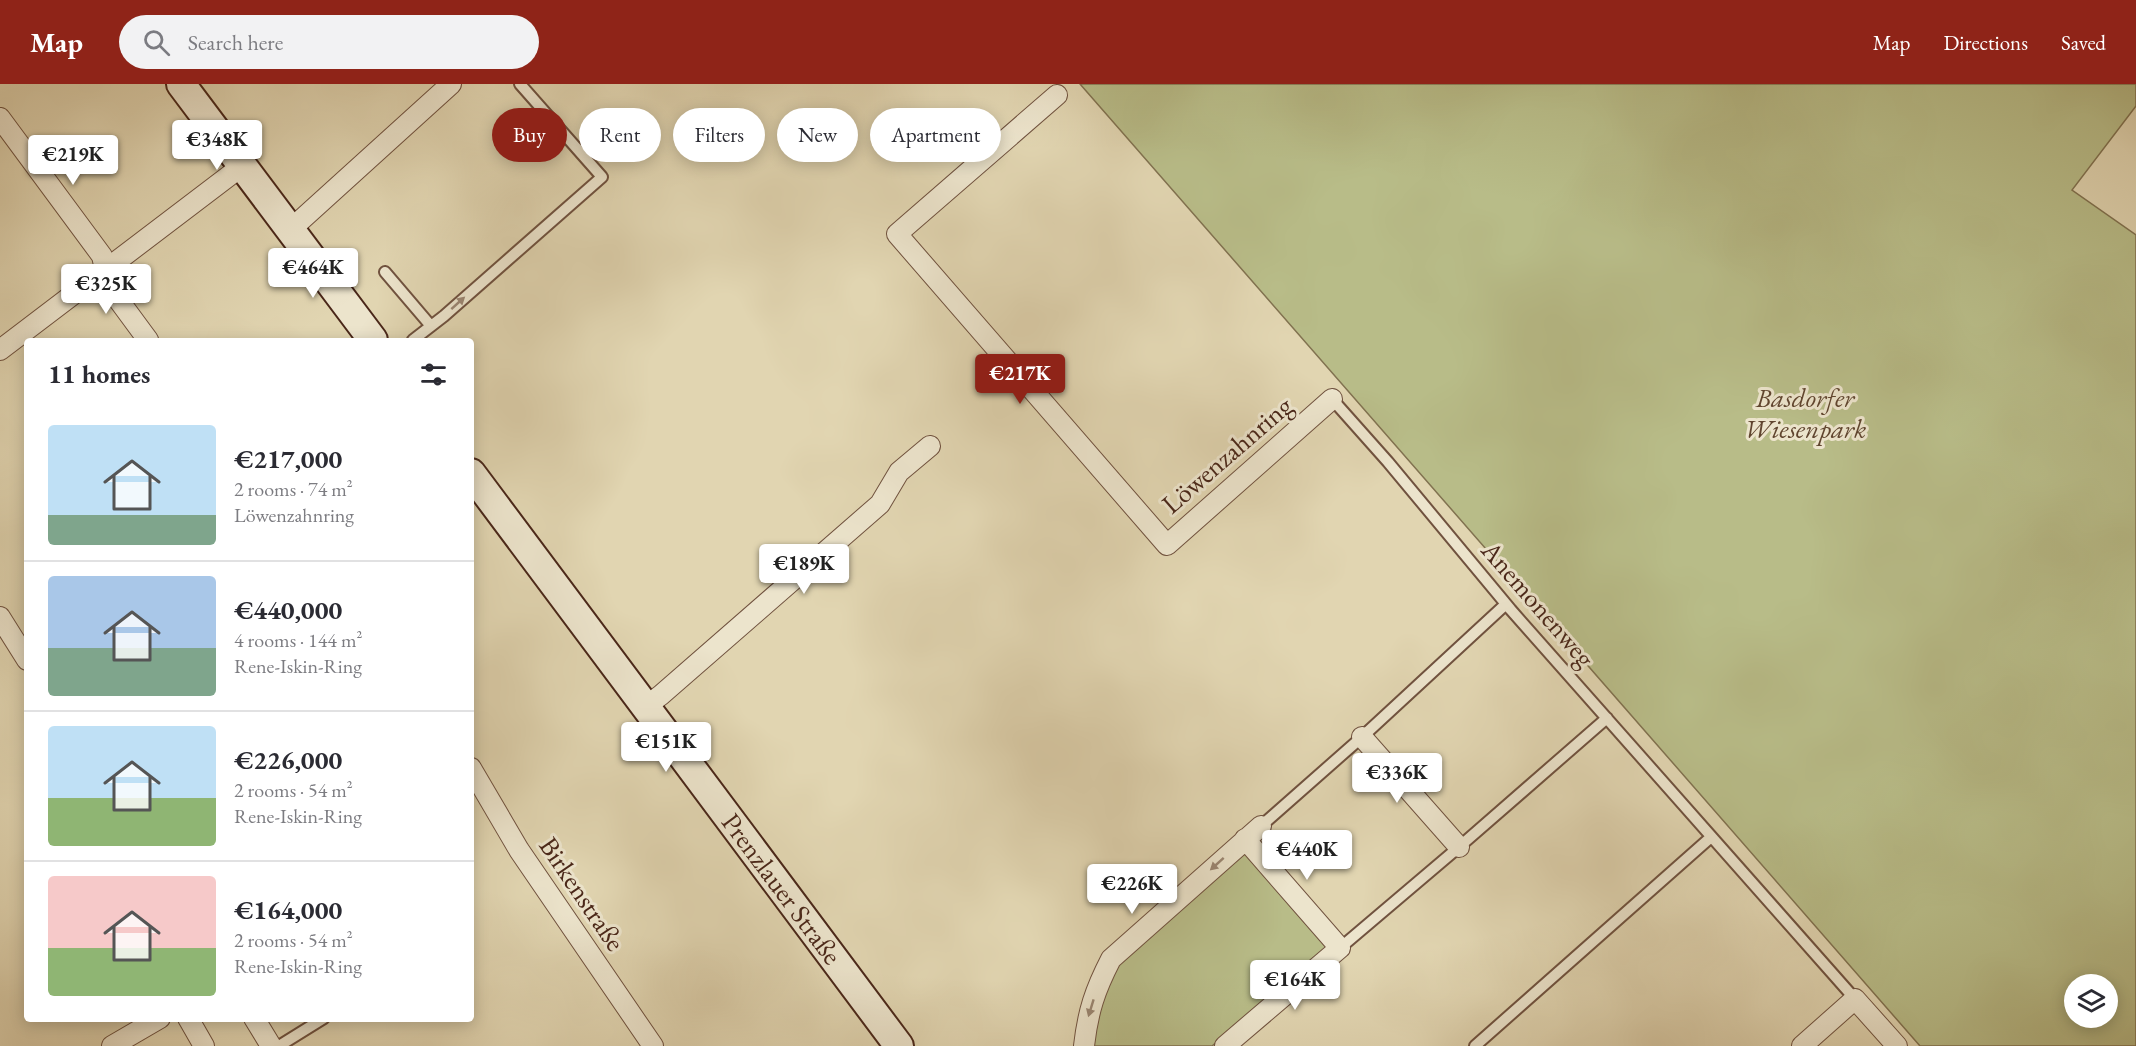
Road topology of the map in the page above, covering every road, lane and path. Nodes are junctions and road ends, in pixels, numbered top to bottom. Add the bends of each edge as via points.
1 (181, 84) edge
2 (451, 84) edge
3 (520, 84) edge
4 (1057, 95) dead end
5 (0, 118) edge
6 (242, 166) junction
7 (290, 230) junction
8 (105, 271) junction
9 (385, 272) dead end
10 (431, 326) junction
11 (147, 338) edge
12 (371, 338) edge
13 (416, 338) edge
14 (0, 350) edge
15 (1332, 399) joint
16 (930, 446) dead end
17 (474, 477) edge
18 (1506, 604) junction
19 (0, 617) edge
20 (24, 655) edge
21 (645, 707) junction
22 (1606, 718) junction
23 (1362, 737) junction
24 (474, 773) edge
25 (1261, 826) joint
26 (1710, 838) junction
27 (1245, 839) junction
28 (1459, 847) junction
29 (1340, 948) junction
30 (1855, 999) junction
31 (153, 1022) edge
32 (190, 1022) edge
33 (256, 1022) edge
34 (318, 1022) edge
35 (112, 1046) edge
36 (204, 1046) edge
37 (271, 1046) edge
38 (279, 1046) edge
39 (653, 1046) edge
40 (899, 1046) edge
41 (1084, 1046) edge
42 (1225, 1046) edge
43 (1475, 1046) edge
44 (1802, 1046) edge
45 (1897, 1046) edge

1 - 6 main road
2 - 7 street
10 -> 3 lane via 602,177
4 - 15 street, Löwenzahnring via 897,234 1167,544
5 - 8 street via 102,256
6 - 7 main road
6 - 8 street
7 - 12 main road
8 - 11 street via 109,287
8 - 14 street
9 - 10 lane
10 - 13 lane
15 - 18 lane, Anemonenweg
16 - 21 street via 899,472 880,504
17 - 21 main road, Prenzlauer Straße
18 - 22 lane, Anemonenweg
18 - 23 lane
19 - 20 street
21 - 40 main road, Prenzlauer Straße
22 - 26 lane, Anemonenweg
22 - 28 lane
23 - 25 lane
23 - 28 street
24 - 39 street, Birkenstraße via 519,850
25 - 27 street
26 - 30 lane, Anemonenweg
26 - 43 lane
27 - 29 street
27 -> 41 street via 1112,959 1089,1013
28 - 29 lane
29 - 42 street
30 - 44 street
30 - 45 street
31 - 35 street
32 - 36 street
33 - 37 street
34 - 38 lane

